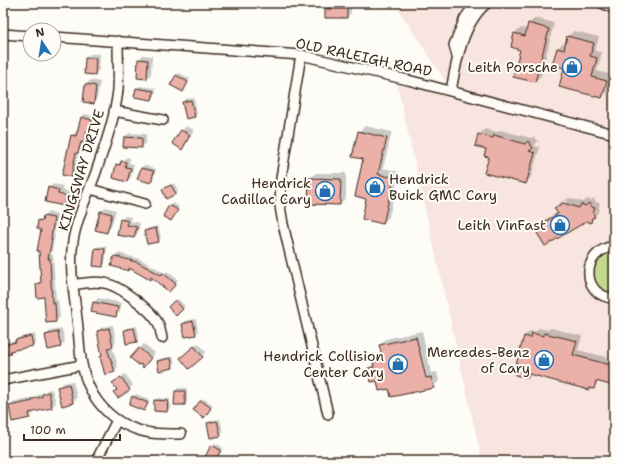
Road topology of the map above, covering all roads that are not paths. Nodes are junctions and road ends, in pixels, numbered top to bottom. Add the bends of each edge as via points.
1 (476, 3) edge
2 (487, 3) edge
3 (602, 3) edge
4 (614, 9) edge
5 (3, 34) edge
6 (22, 35) edge
7 (62, 38) edge
8 (118, 41) junction
9 (301, 55) junction
10 (457, 56) junction
11 (451, 91) junction
12 (114, 111) junction
13 (163, 120) dead end
14 (614, 134) edge
15 (90, 189) junction
16 (145, 204) dead end
17 (614, 246) edge
18 (73, 285) junction
19 (614, 298) edge
20 (162, 338) dead end
21 (82, 364) junction
22 (3, 380) edge
23 (328, 414) dead end
24 (117, 420) junction
25 (181, 434) dead end
26 (96, 461) edge

1 - 10 street via 465,18 454,45
2 - 10 street via 471,23
3 - 4 street
5 - 6 street
7 - 8 street, OLD RALEIGH ROAD
8 - 9 street, OLD RALEIGH ROAD
8 - 12 street, KINGSWAY DRIVE via 118,89
9 - 11 street, OLD RALEIGH ROAD
9 - 23 street via 281,172 280,206
10 - 11 street
11 - 14 street, OLD RALEIGH ROAD
12 - 13 street
12 - 15 street, KINGSWAY DRIVE
15 - 16 street
15 - 18 street, KINGSWAY DRIVE via 82,206 74,239
17 - 19 street via 600,250 590,262 589,270 589,277 596,291
18 - 20 street via 103,283 125,291 156,320
18 - 21 street, KINGSWAY DRIVE
21 - 22 street
21 - 24 street, KINGSWAY DRIVE via 92,391 105,410
24 - 25 street, KINGSWAY DRIVE via 151,433
24 - 26 street

